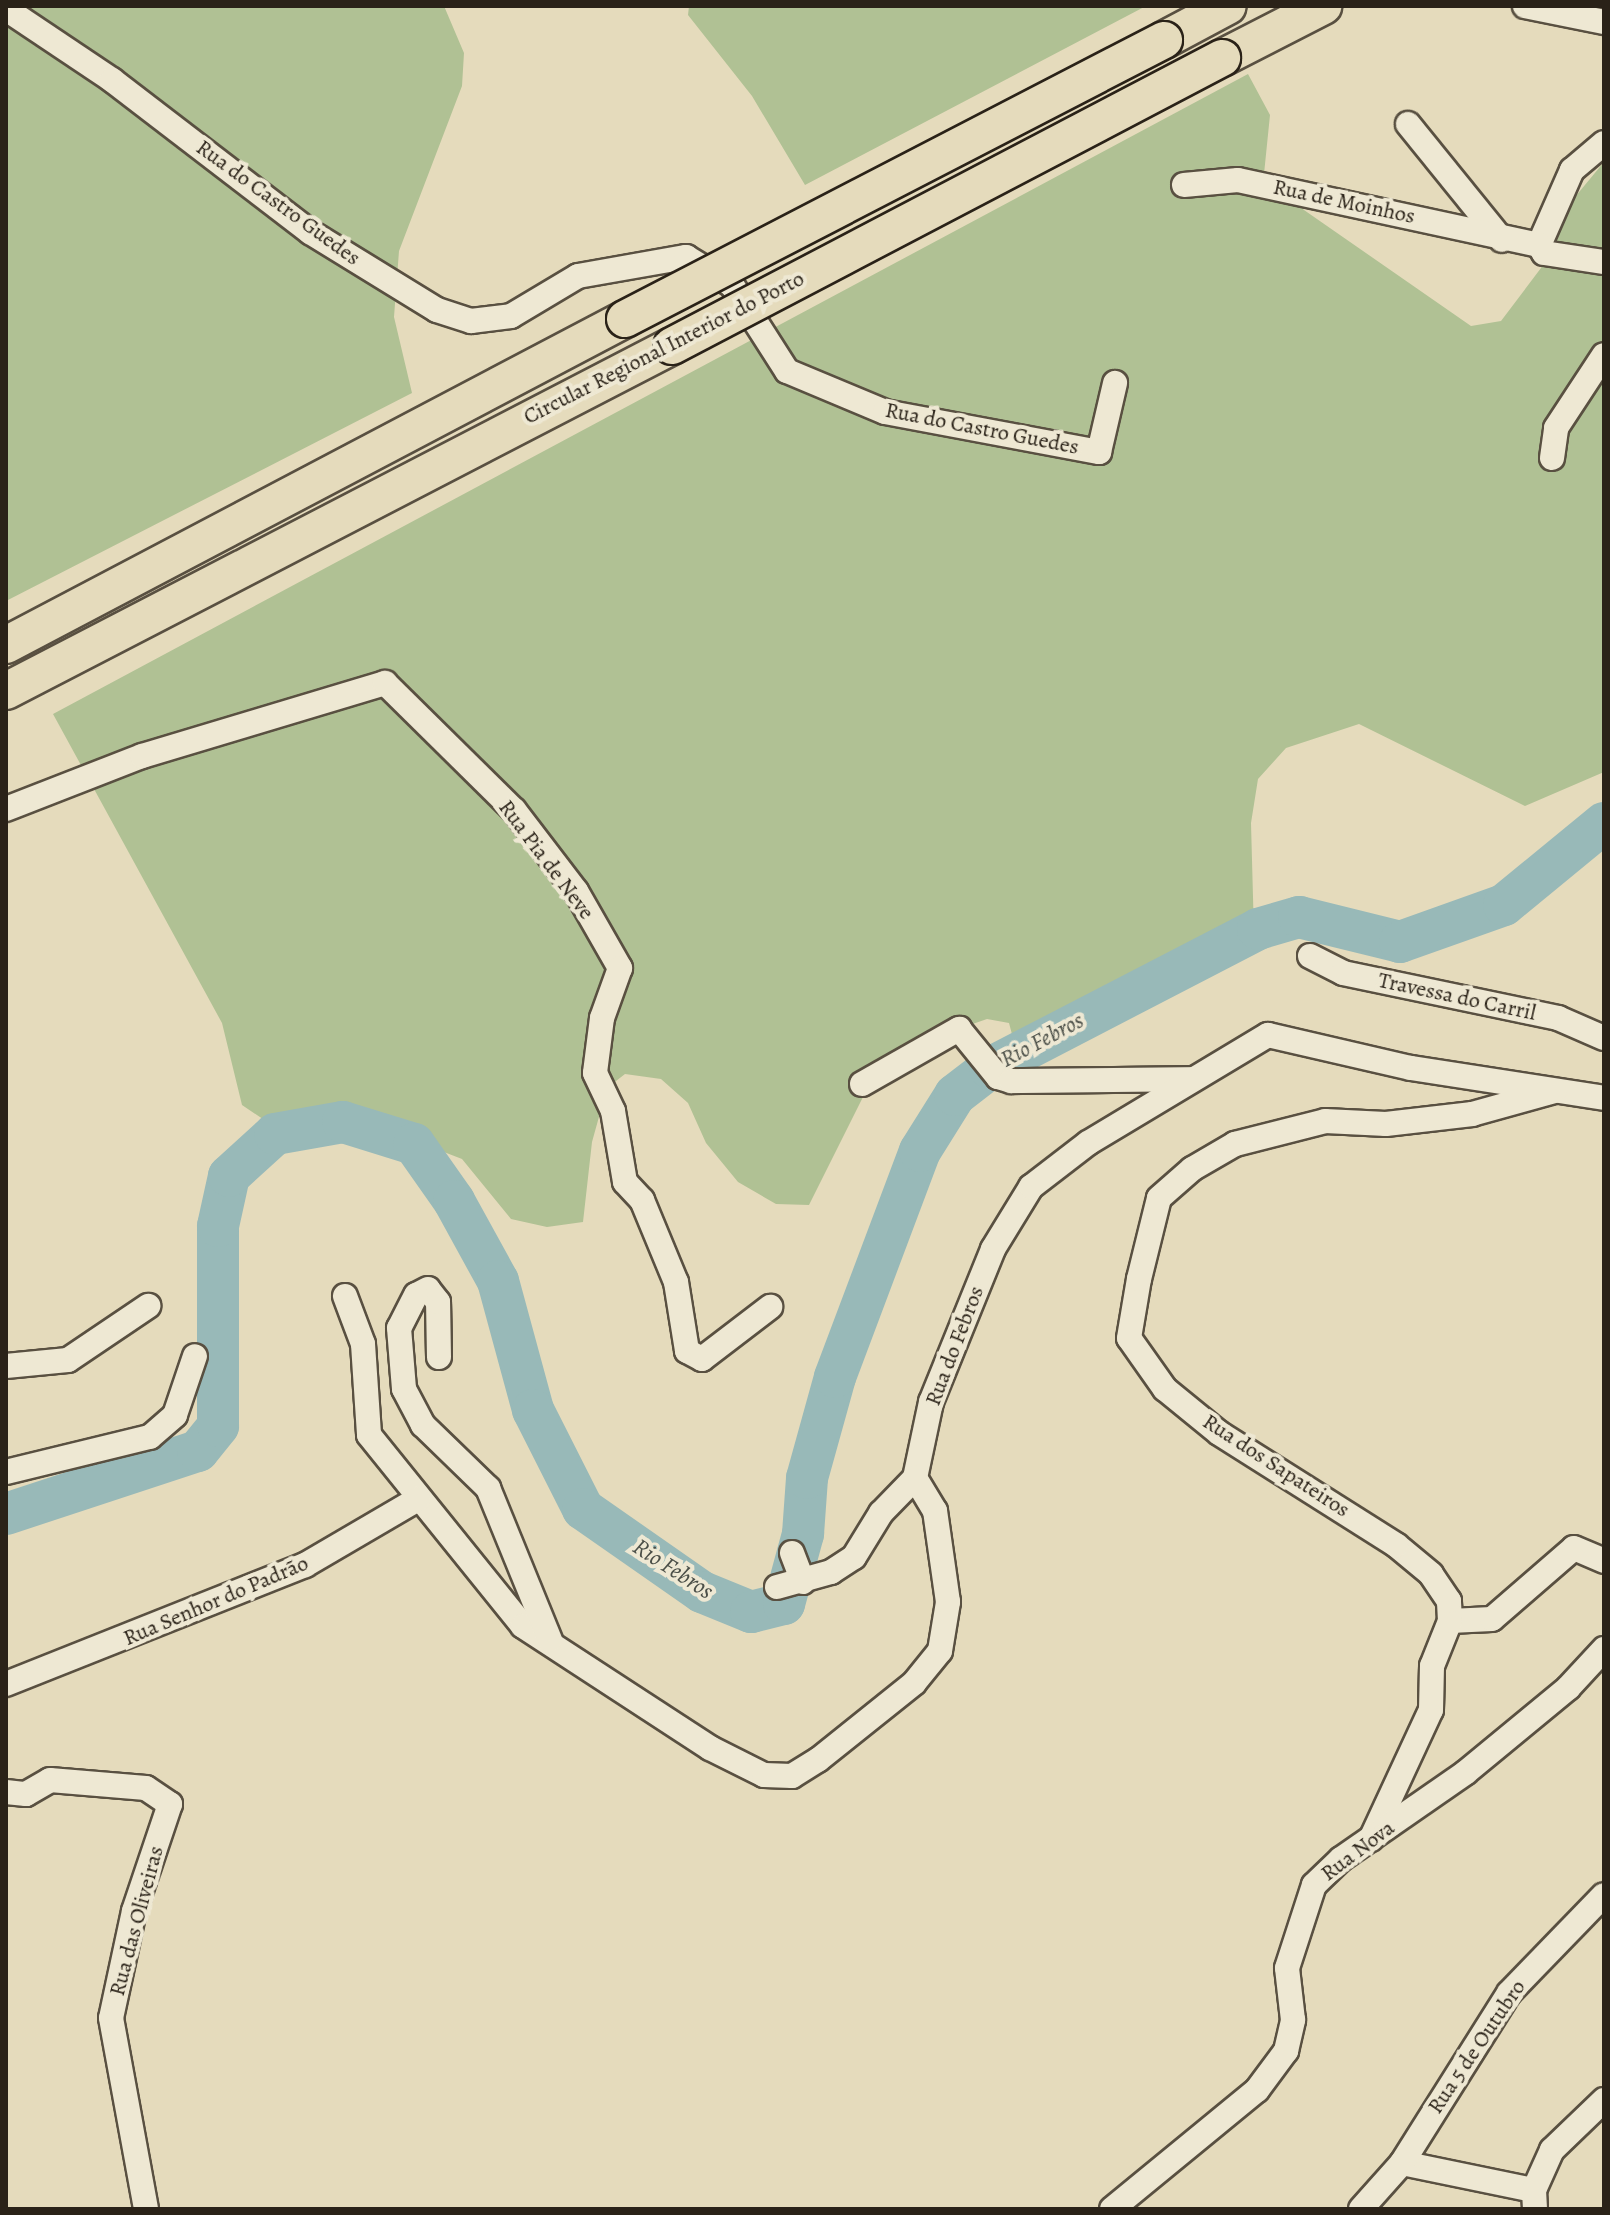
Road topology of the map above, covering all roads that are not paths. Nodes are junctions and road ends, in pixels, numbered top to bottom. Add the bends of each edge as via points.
1 (1228, 6) edge
2 (1323, 6) edge
3 (1525, 6) edge
4 (6, 9) edge
5 (1604, 22) edge
6 (1408, 124) dead end
7 (1604, 143) edge
8 (1184, 185) dead end
9 (1502, 240) junction
10 (1539, 245) junction
11 (1604, 262) edge
12 (1604, 355) edge
13 (1115, 383) dead end
14 (1552, 458) dead end
15 (6, 645) edge
16 (6, 691) edge
17 (6, 809) edge
18 (1310, 956) dead end
19 (1604, 1038) edge
20 (1195, 1079) junction
21 (862, 1084) dead end
22 (1555, 1091) junction
23 (1604, 1098) edge
24 (345, 1296) dead end
25 (148, 1306) dead end
26 (770, 1307) dead end
27 (195, 1356) dead end
28 (439, 1357) dead end
29 (6, 1366) edge
30 (6, 1472) edge
31 (915, 1478) junction
32 (418, 1499) junction
33 (792, 1553) dead end
34 (1604, 1561) edge
35 (803, 1582) junction
36 (777, 1587) dead end
37 (1450, 1621) junction
38 (550, 1640) junction
39 (1604, 1649) edge
40 (6, 1684) edge
41 (6, 1792) edge
42 (1371, 1839) junction
43 (1604, 1895) edge
44 (1604, 2100) edge
45 (1402, 2163) junction
46 (1535, 2199) edge
47 (146, 2209) edge
48 (1112, 2209) edge
49 (1361, 2209) edge

1 - 15 highway, Circular Regional Interior do Porto, bridge
2 - 16 highway, Circular Regional Interior do Porto, bridge
3 - 5 street
4 - 13 street, Rua do Castro Guedes via 112,80 310,232 437,310 471,321 511,316 578,276 686,257 732,285 787,371 885,412 1099,452
6 - 9 street
7 - 10 street via 1572,170
8 - 9 street, Rua de Moinhos via 1238,180 1402,213
9 - 10 street, Rua de Moinhos
10 - 11 street, Rua de Moinhos via 1544,253
12 - 14 street via 1578,386 1556,428
17 - 26 street, Rua Pia de Neve via 142,756 385,683 514,810 576,891 620,968 602,1018 595,1073 613,1111 625,1182 642,1200 676,1282 687,1351 702,1359
18 - 19 street, Travessa do Carril via 1343,973 1558,1018
20 - 21 street via 1011,1081 990,1068 959,1029
20 - 22 street, Rua do Febros via 1268,1035 1411,1068
20 - 31 street, Rua do Febros via 1088,1143 1031,1187 993,1249 931,1402
22 - 23 street, Rua do Febros
22 - 37 street, Rua dos Sapateiros via 1472,1114 1386,1124 1325,1121 1235,1144 1192,1169 1159,1198 1139,1279 1129,1338 1165,1389 1219,1433 1396,1545 1431,1574 1449,1601
24 - 32 street via 363,1344 369,1435
25 - 29 street via 68,1360
27 - 30 street via 175,1415 150,1437
28 - 38 street via 438,1302 428,1289 416,1295 399,1328 404,1389 423,1425 488,1488
31 - 35 street via 881,1513 854,1557
31 - 38 street via 935,1511 948,1602 940,1651 914,1683 792,1776 764,1775 710,1748
32 - 38 street via 523,1626
32 - 40 street, Rua Senhor do Padrão via 305,1565
33 - 35 street
34 - 37 street via 1574,1548 1492,1619
35 - 36 street
37 - 42 street via 1432,1666 1431,1710
39 - 42 street, Rua Nova via 1501,1743
41 - 47 street, Rua das Oliveiras via 26,1794 50,1780 146,1788 170,1804 134,1911 111,2018
42 - 48 street, Rua Nova via 1314,1885 1297,1923 1287,1968 1293,2020 1286,2051 1257,2090
43 - 45 street, Rua 5 de Outubro via 1509,1993
44 - 46 street via 1552,2150
45 - 46 street
45 - 49 street, Rua 5 de Outubro

